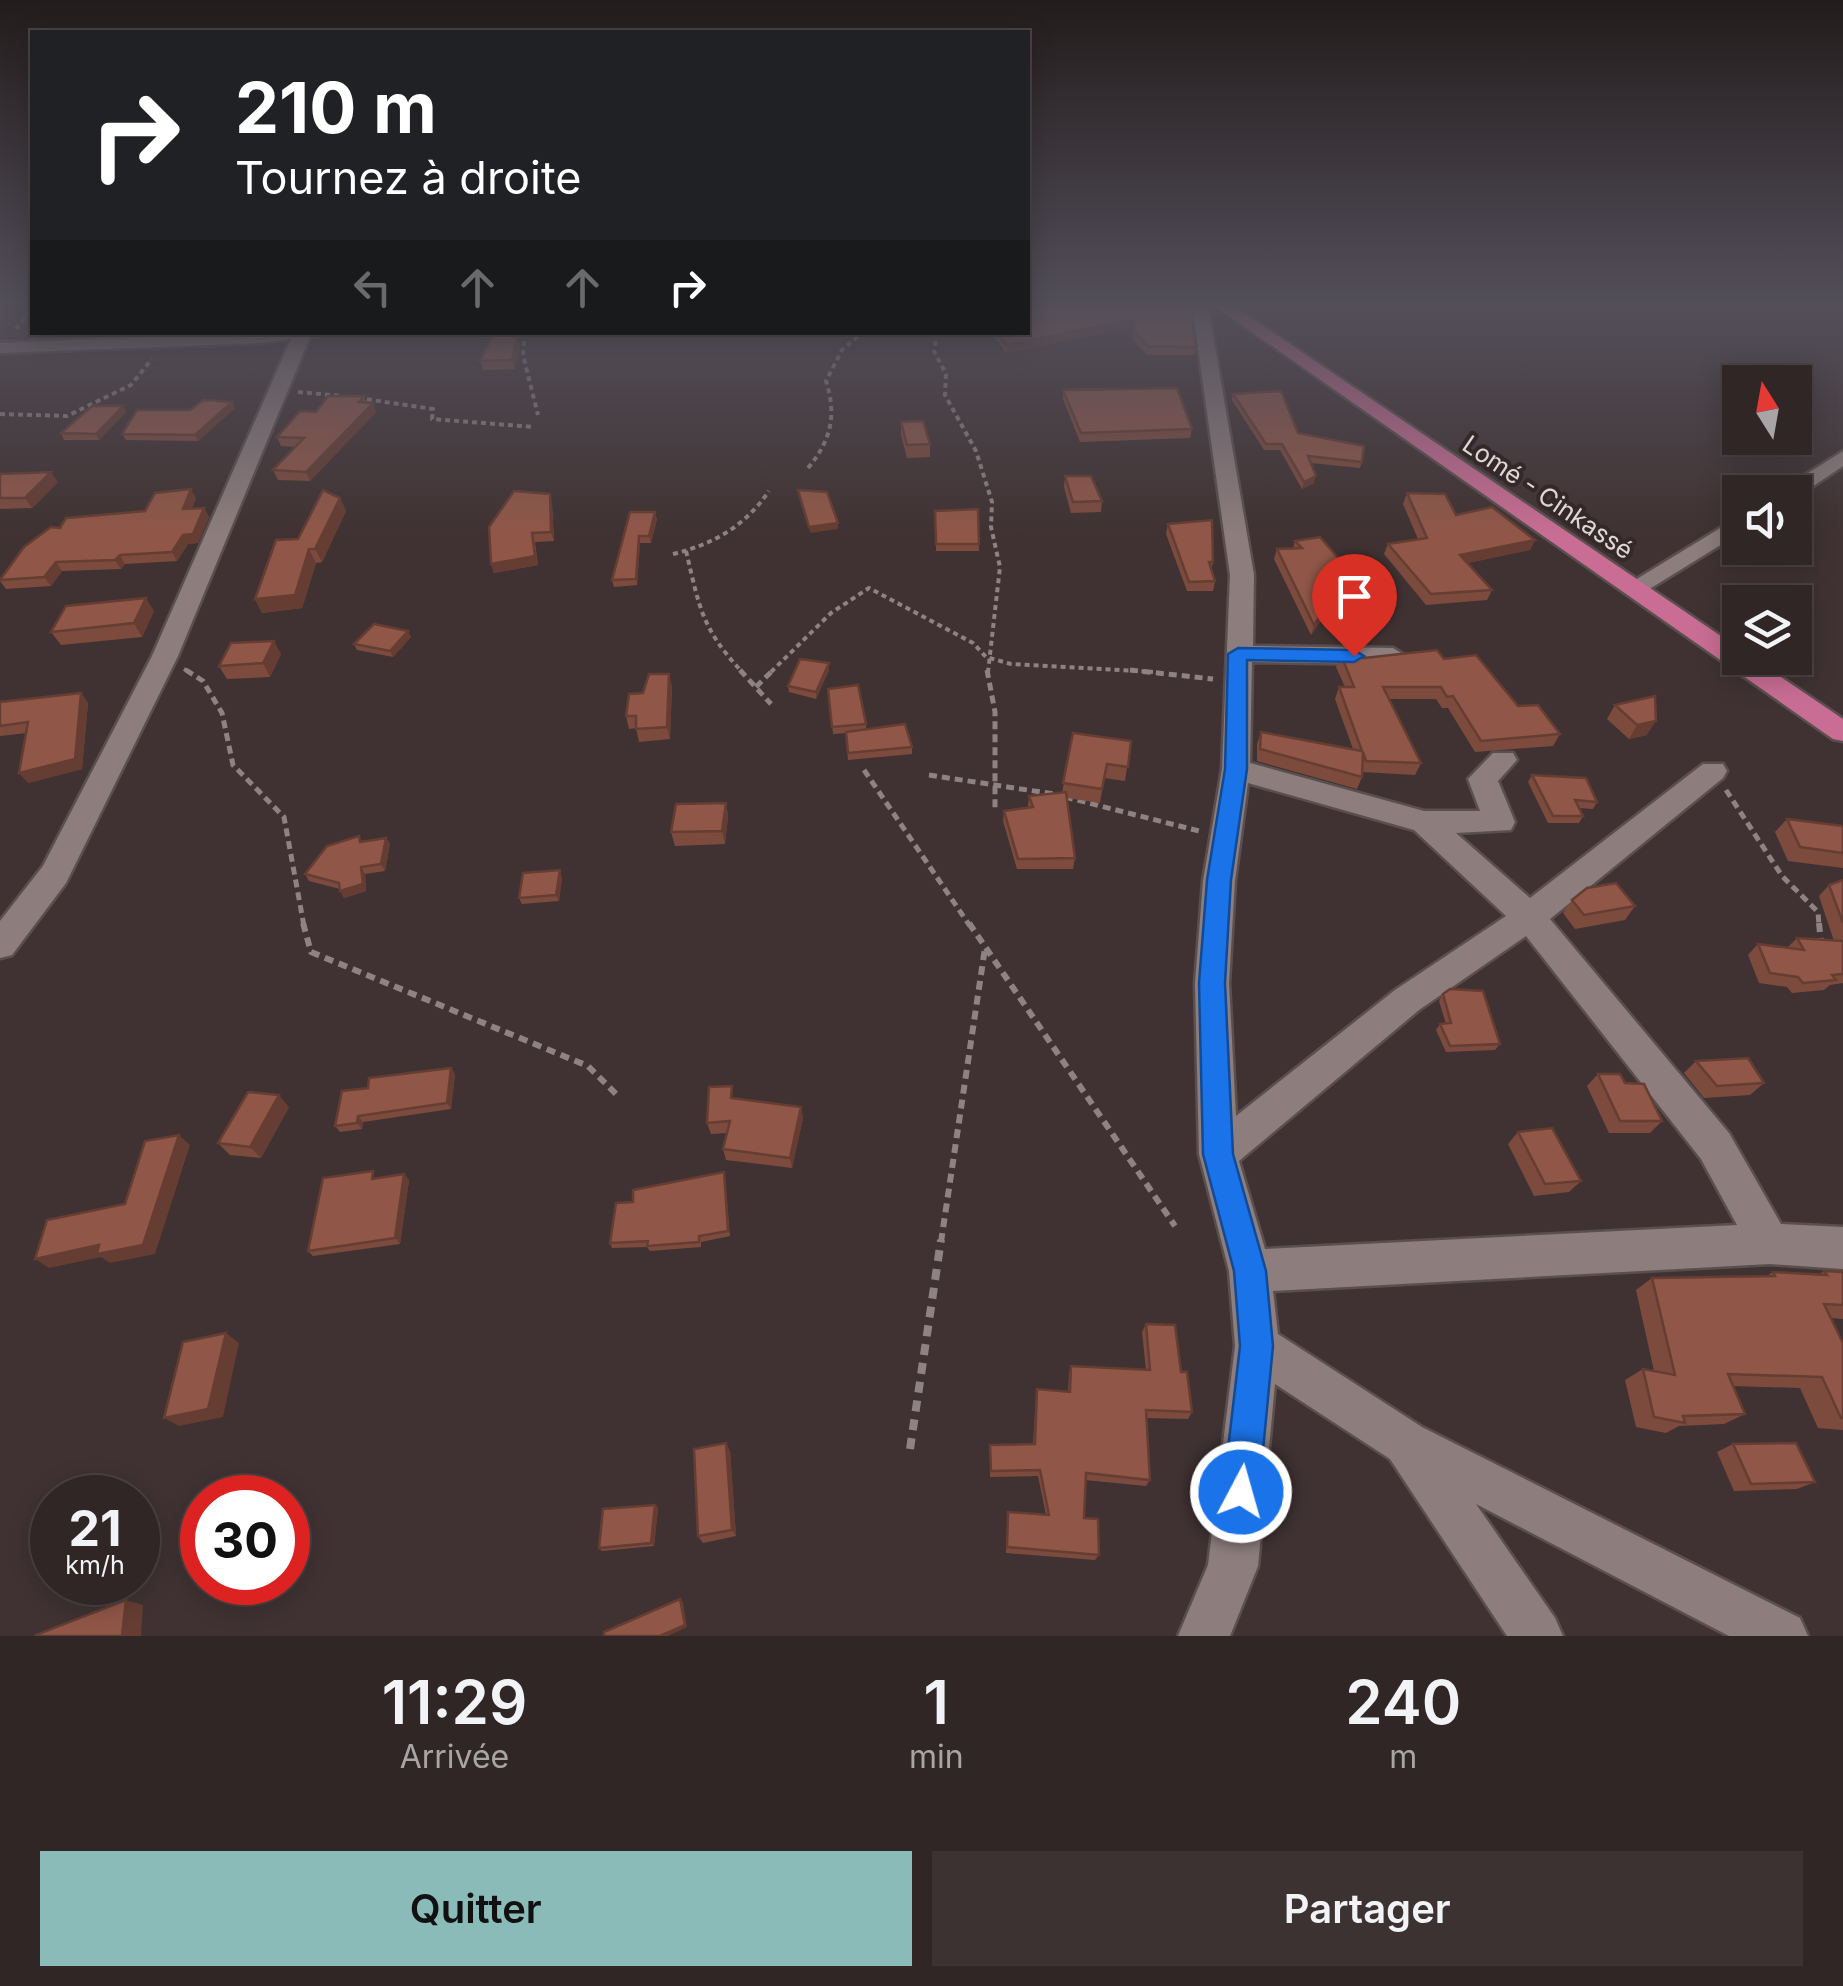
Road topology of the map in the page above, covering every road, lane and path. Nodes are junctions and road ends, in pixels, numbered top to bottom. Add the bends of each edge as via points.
1 (133, 382) edge
2 (284, 382) edge
3 (530, 382) edge
4 (827, 382) edge
5 (946, 382) edge
6 (1212, 382) edge
7 (1334, 382) edge
8 (281, 390) junction
9 (0, 414) edge
10 (538, 415) dead end
11 (534, 427) dead end
12 (1843, 457) edge
13 (808, 468) dead end
14 (1812, 477) edge
15 (770, 491) dead end
16 (1722, 534) edge
17 (686, 552) junction
18 (672, 554) dead end
19 (1634, 588) junction
20 (165, 656) junction
21 (1394, 656) edge
22 (986, 657) junction
23 (1238, 669) junction
24 (756, 687) junction
25 (771, 704) dead end
26 (1843, 732) edge
27 (1502, 760) dead end
28 (1236, 769) junction
29 (864, 770) dead end
30 (1713, 771) joint
31 (928, 775) dead end
32 (993, 785) junction
33 (996, 808) dead end
34 (1424, 822) junction
35 (1225, 836) junction
36 (1530, 917) junction
37 (0, 945) edge
38 (985, 947) junction
39 (1828, 950) edge
40 (616, 1094) dead end
41 (1218, 1154) junction
42 (1175, 1226) dead end
43 (1770, 1244) junction
44 (1843, 1248) edge
45 (1250, 1271) junction
46 (1257, 1346) junction
47 (1406, 1443) junction
48 (910, 1449) dead end
49 (1204, 1636) edge
50 (1537, 1636) edge
51 (1782, 1636) edge

1 - 9 path via 67,416
2 - 8 street
3 - 10 path
4 - 13 path via 836,410 824,450
5 - 22 path via 945,395 976,451 992,502 1000,567
6 - 23 street via 1242,576
7 - 19 highway, Lomé - Cinkassé
8 - 11 path via 408,404 432,409 432,419
8 - 20 street
12 - 14 street
15 - 17 path via 730,534
16 - 19 street
17 - 18 path
17 - 24 path via 712,639
19 - 26 highway, Lomé - Cinkassé
20 - 37 street via 55,874
20 - 40 path via 203,681 222,714 234,764 284,817 311,952 588,1066
21 - 23 street
22 - 23 path via 1174,672
22 - 24 path via 973,643 869,588 831,613
22 - 32 path via 996,712
23 - 28 street
24 - 25 path
27 - 34 street via 1482,779 1500,822
28 - 34 street
28 - 35 street
29 - 38 path
30 - 36 street
30 - 39 path via 1782,876 1818,912 1820,942
31 - 32 path
32 - 33 path
32 - 35 path
34 - 36 street
35 - 41 street via 1212,983
36 - 41 street via 1407,1000
36 - 43 street via 1716,1146
38 - 42 path
38 - 48 path
41 - 45 street
43 - 44 street
43 - 45 street
45 - 46 street
46 - 47 street
46 - 49 street via 1233,1566
47 - 50 street
47 - 51 street

